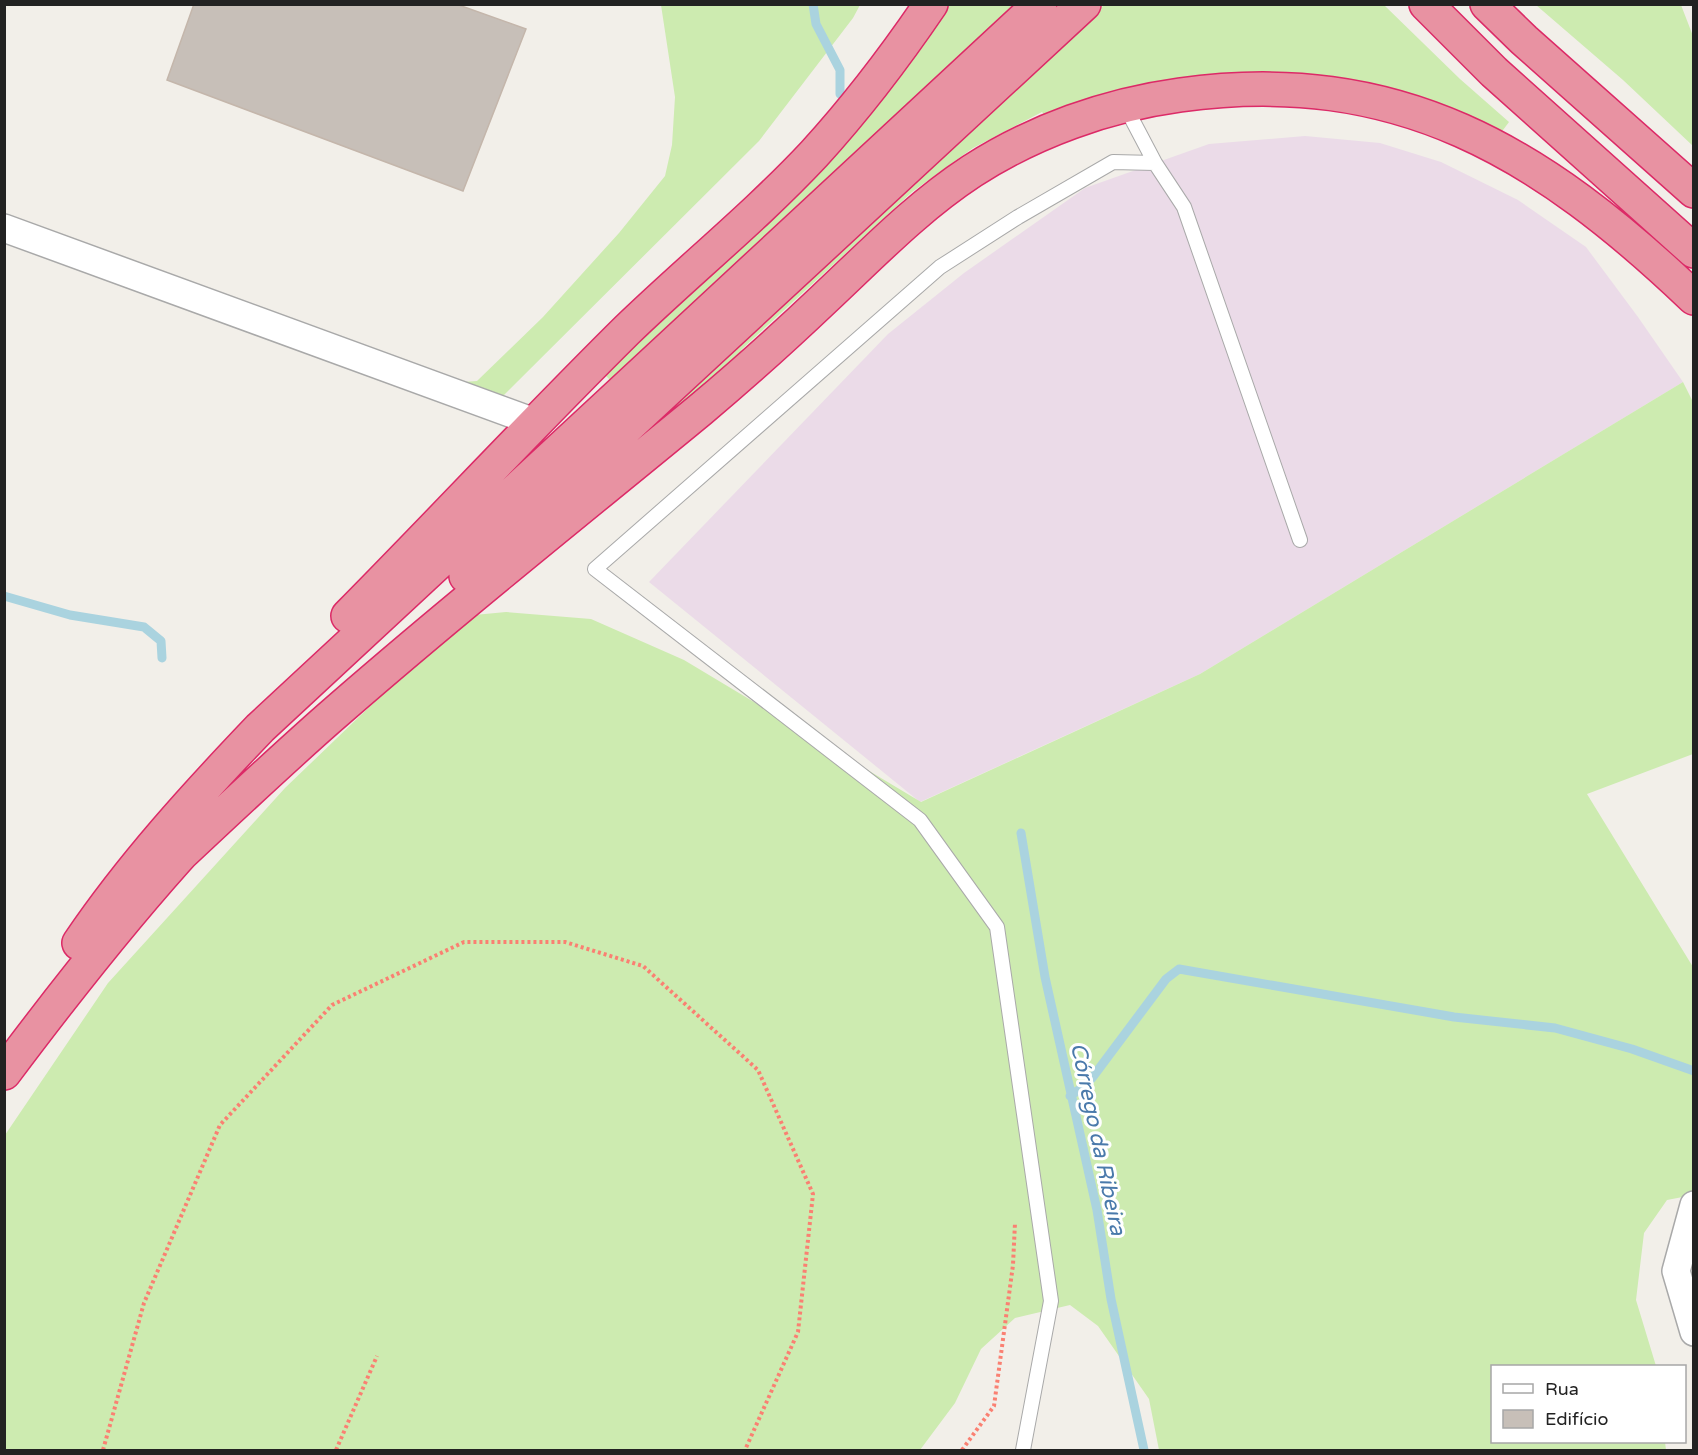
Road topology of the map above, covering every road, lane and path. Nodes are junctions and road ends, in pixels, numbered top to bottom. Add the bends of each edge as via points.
1 (932, 4) edge
2 (1040, 4) edge
3 (1084, 4) edge
4 (1426, 4) edge
5 (1487, 4) edge
6 (1125, 106) junction
7 (1155, 163) junction
8 (1694, 191) edge
9 (4, 228) edge
10 (1694, 251) edge
11 (1694, 298) edge
12 (537, 423) junction
13 (1300, 540) dead end
14 (178, 857) junction
15 (75, 950) junction
16 (4, 1072) edge
17 (1694, 1205) edge
18 (1015, 1218) dead end
19 (1694, 1332) edge
20 (377, 1356) dead end
21 (103, 1450) edge
22 (336, 1450) edge
23 (745, 1450) edge
24 (962, 1450) edge
25 (1023, 1450) edge

1 - 12 highway via 860,103 813,155 627,330
2 - 15 highway via 260,728 144,857
3 - 14 highway via 346,687
4 - 10 highway via 1494,72
5 - 8 highway
6 - 7 lane
6 - 11 highway via 1202,92 1283,90 1324,92 1407,110 1485,141 1562,187 1609,222
6 - 14 highway via 1070,123 1017,146 934,198 765,355 383,672
7 - 13 lane via 1184,207
7 - 25 lane via 1113,162 940,267 596,569 920,820 997,927 1051,1301
9 - 12 street
12 - 15 highway via 224,746 146,843
14 - 16 highway
15 - 16 highway
17 - 19 street via 1676,1271
18 - 24 path via 1013,1265 994,1406
20 - 22 path
21 - 23 path via 144,1303 220,1125 332,1005 464,942 564,942 643,966 758,1070 813,1194 798,1332

